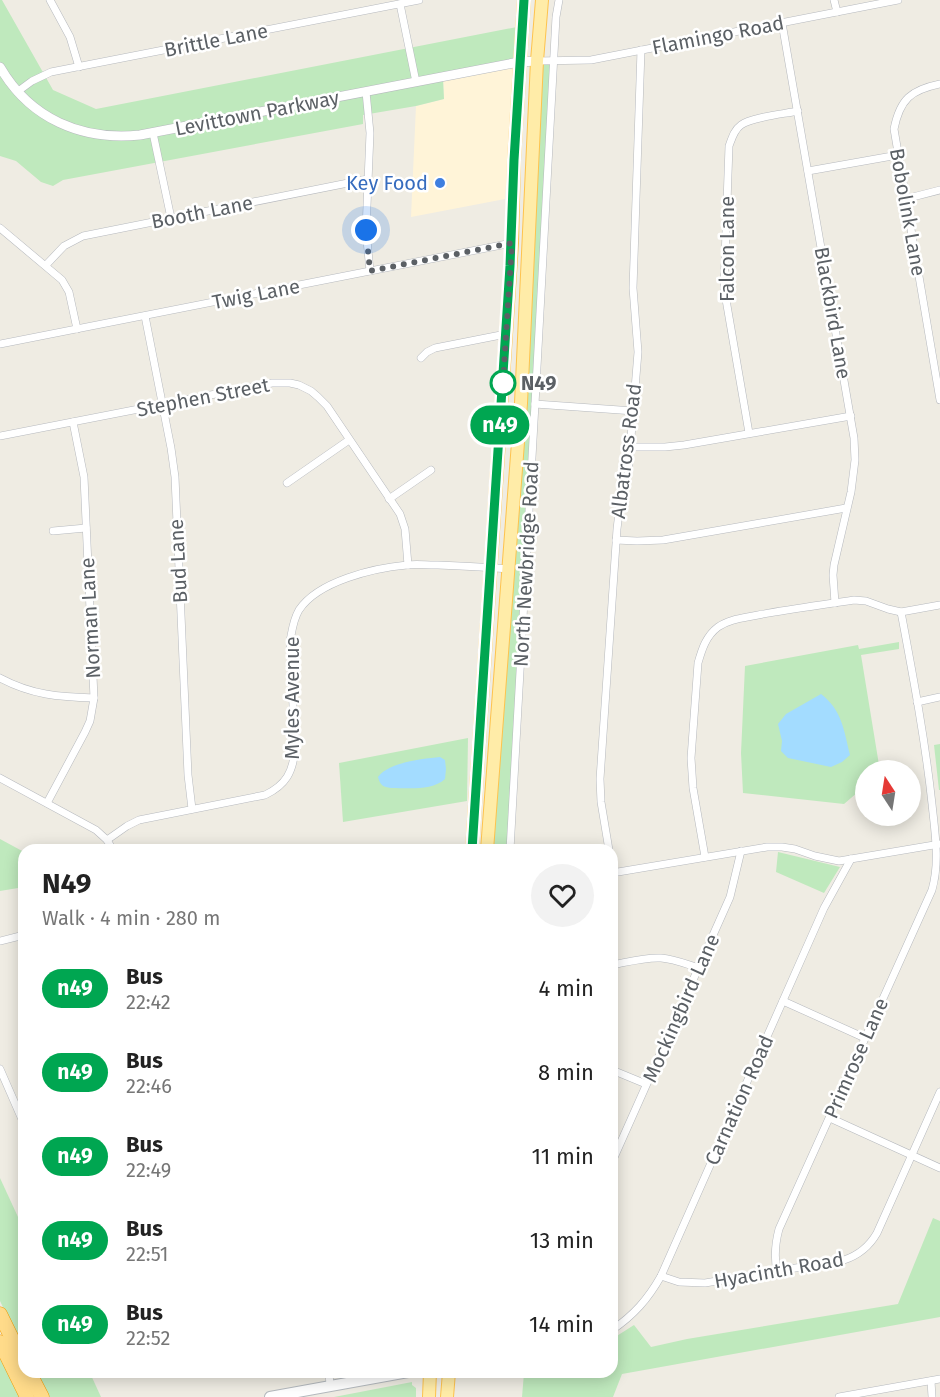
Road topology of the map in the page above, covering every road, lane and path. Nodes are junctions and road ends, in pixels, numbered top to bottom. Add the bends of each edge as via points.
1 (50, 0) edge
2 (419, 0) edge
3 (524, 0) edge
4 (542, 0) edge
5 (559, 0) edge
6 (834, 0) edge
7 (898, 0) edge
8 (400, 4) junction
9 (837, 12) junction
10 (782, 23) junction
11 (642, 50) junction
12 (537, 61) junction
13 (519, 62) junction
14 (554, 62) junction
15 (0, 67) edge
16 (79, 67) junction
17 (416, 82) junction
18 (940, 84) edge
19 (17, 92) junction
20 (366, 92) junction
21 (798, 111) junction
22 (153, 133) junction
23 (898, 155) junction
24 (808, 171) junction
25 (368, 179) junction
26 (940, 190) edge
27 (905, 199) junction
28 (171, 218) junction
29 (0, 228) edge
30 (512, 243) junction
31 (46, 265) junction
32 (370, 271) junction
33 (145, 316) junction
34 (77, 329) junction
35 (506, 334) junction
36 (0, 344) edge
37 (422, 358) dead end
38 (940, 400) edge
39 (162, 404) junction
40 (535, 404) junction
41 (634, 411) junction
42 (851, 417) junction
43 (73, 422) junction
44 (749, 433) junction
45 (0, 436) edge
46 (350, 440) junction
47 (631, 447) junction
48 (431, 470) dead end
49 (287, 483) dead end
50 (389, 500) junction
51 (846, 508) junction
52 (86, 528) junction
53 (53, 531) dead end
54 (616, 540) junction
55 (408, 565) junction
56 (491, 568) junction
57 (508, 569) junction
58 (835, 603) junction
59 (940, 605) edge
60 (902, 612) junction
61 (0, 678) edge
62 (94, 698) junction
63 (940, 698) edge
64 (917, 702) junction
65 (0, 778) edge
66 (46, 803) junction
67 (192, 809) junction
68 (107, 840) junction
69 (109, 844) edge
70 (472, 844) edge
71 (487, 844) edge
72 (510, 844) edge
73 (608, 844) edge
74 (938, 844) edge
75 (741, 851) junction
76 (705, 857) junction
77 (851, 859) junction
78 (618, 870) edge
79 (18, 936) edge
80 (0, 941) edge
81 (618, 964) edge
82 (699, 968) junction
83 (783, 1001) junction
84 (865, 1038) junction
85 (0, 1069) edge
86 (618, 1072) edge
87 (646, 1084) junction
88 (940, 1092) edge
89 (18, 1110) edge
90 (830, 1118) junction
91 (618, 1148) edge
92 (912, 1155) junction
93 (940, 1168) edge
94 (777, 1271) junction
95 (661, 1276) junction
96 (0, 1314) edge
97 (618, 1326) edge
98 (0, 1342) edge
99 (18, 1351) edge
100 (32, 1378) edge
101 (329, 1378) edge
102 (375, 1378) edge
103 (430, 1378) edge
104 (449, 1378) edge
105 (940, 1379) edge
106 (931, 1381) junction
107 (330, 1386) junction
108 (27, 1397) edge
109 (42, 1397) edge
110 (270, 1397) edge
111 (429, 1397) edge
112 (447, 1397) edge
113 (839, 1397) edge
114 (932, 1397) edge

1 - 16 street via 70,37
2 - 8 street, Brittle Lane
3 - 13 main road
4 - 12 main road
5 - 14 street, North Newbridge Road
6 - 9 street
7 - 9 street, Flamingo Road
8 - 16 street, Brittle Lane
8 - 17 street
9 - 10 street, Flamingo Road
10 - 11 street, Flamingo Road
10 - 21 street, Blackbird Lane
11 - 14 street, Flamingo Road via 591,60
11 - 41 street, Albatross Road via 633,288 638,352
12 - 13 street, Levittown Parkway
12 - 14 street, Flamingo Road
12 - 57 main road via 521,403
13 - 17 street, Levittown Parkway
13 - 30 main road
14 - 40 street, North Newbridge Road
15 - 19 street, Levittown Parkway
16 - 19 street, Brittle Lane via 41,76
17 - 20 street, Levittown Parkway
18 - 23 street, Bobolink Lane via 922,88 904,102 894,129
19 - 22 street, Levittown Parkway via 38,110 75,130 120,137
20 - 22 street, Levittown Parkway
20 - 25 street via 370,133
21 - 24 street, Blackbird Lane
21 - 44 street, Falcon Lane via 742,124 729,146 724,288
22 - 28 street
23 - 24 street
23 - 27 street, Bobolink Lane
24 - 42 street, Blackbird Lane
25 - 28 street, Booth Lane
25 - 32 street via 366,230
26 - 27 street
27 - 38 street, Bobolink Lane
28 - 31 street, Booth Lane via 82,236 64,246
29 - 31 street
30 - 32 street, Twig Lane
30 - 35 main road
31 - 34 street via 66,285
32 - 33 street, Twig Lane
33 - 34 street, Twig Lane
33 - 39 street, Bud Lane
34 - 36 street, Twig Lane
35 - 37 street via 435,348
35 - 56 main road
39 - 43 street, Stephen Street
39 - 46 street, Stephen Street via 290,383 318,397
39 - 67 street, Bud Lane via 174,477
40 - 41 street
40 - 72 street, North Newbridge Road
41 - 47 street, Albatross Road
42 - 44 street
42 - 51 street, Blackbird Lane via 855,460
43 - 45 street, Stephen Street
43 - 52 street, Norman Lane via 84,477
44 - 47 street via 665,447
46 - 49 street
46 - 50 street, Stephen Street
47 - 54 street, Albatross Road
48 - 50 street
50 - 55 street, Stephen Street via 404,522
51 - 54 street via 663,540
51 - 58 street, Blackbird Lane via 834,565
52 - 53 street
52 - 62 street, Norman Lane
54 - 73 street, Albatross Road via 600,779
55 - 56 street, Myles Avenue
55 - 67 street, Myles Avenue via 358,575 330,585 308,599 296,616 290,641 296,749 290,773 280,786 265,795
56 - 57 street, Myles Avenue
56 - 70 main road
57 - 71 main road
58 - 60 street via 866,601
58 - 76 street via 732,620 706,641 698,663 691,758
59 - 60 street
60 - 64 street, Primrose Lane
61 - 62 street via 39,693
62 - 66 street, Norman Lane via 85,732
63 - 64 street
64 - 74 street, Primrose Lane
65 - 66 street
66 - 68 street
67 - 68 street, Myles Avenue via 139,820
68 - 69 street
74 - 77 street
74 - 84 street, Primrose Lane via 932,890
75 - 76 street
75 - 77 street via 782,847 834,861
75 - 82 street, Mockingbird Lane via 730,897
76 - 78 street
77 - 83 street, Carnation Road
79 - 80 street
81 - 82 street via 660,958
82 - 87 street, Mockingbird Lane
83 - 84 street
83 - 95 street, Carnation Road
84 - 90 street, Primrose Lane
85 - 89 street
86 - 87 street
87 - 91 street, Mockingbird Lane
88 - 92 street, Hyacinth Road
90 - 92 street
90 - 94 street, Primrose Lane via 779,1230 775,1248
92 - 93 street
92 - 94 street, Hyacinth Road via 877,1233 863,1251 844,1260
94 - 95 street, Hyacinth Road via 705,1284
95 - 97 street, Carnation Road via 637,1310
96 - 99 highway
98 - 108 highway
100 - 109 highway
101 - 107 street
102 - 107 main road
103 - 111 main road
104 - 112 main road
105 - 106 street
106 - 113 street
106 - 114 street
107 - 110 main road

